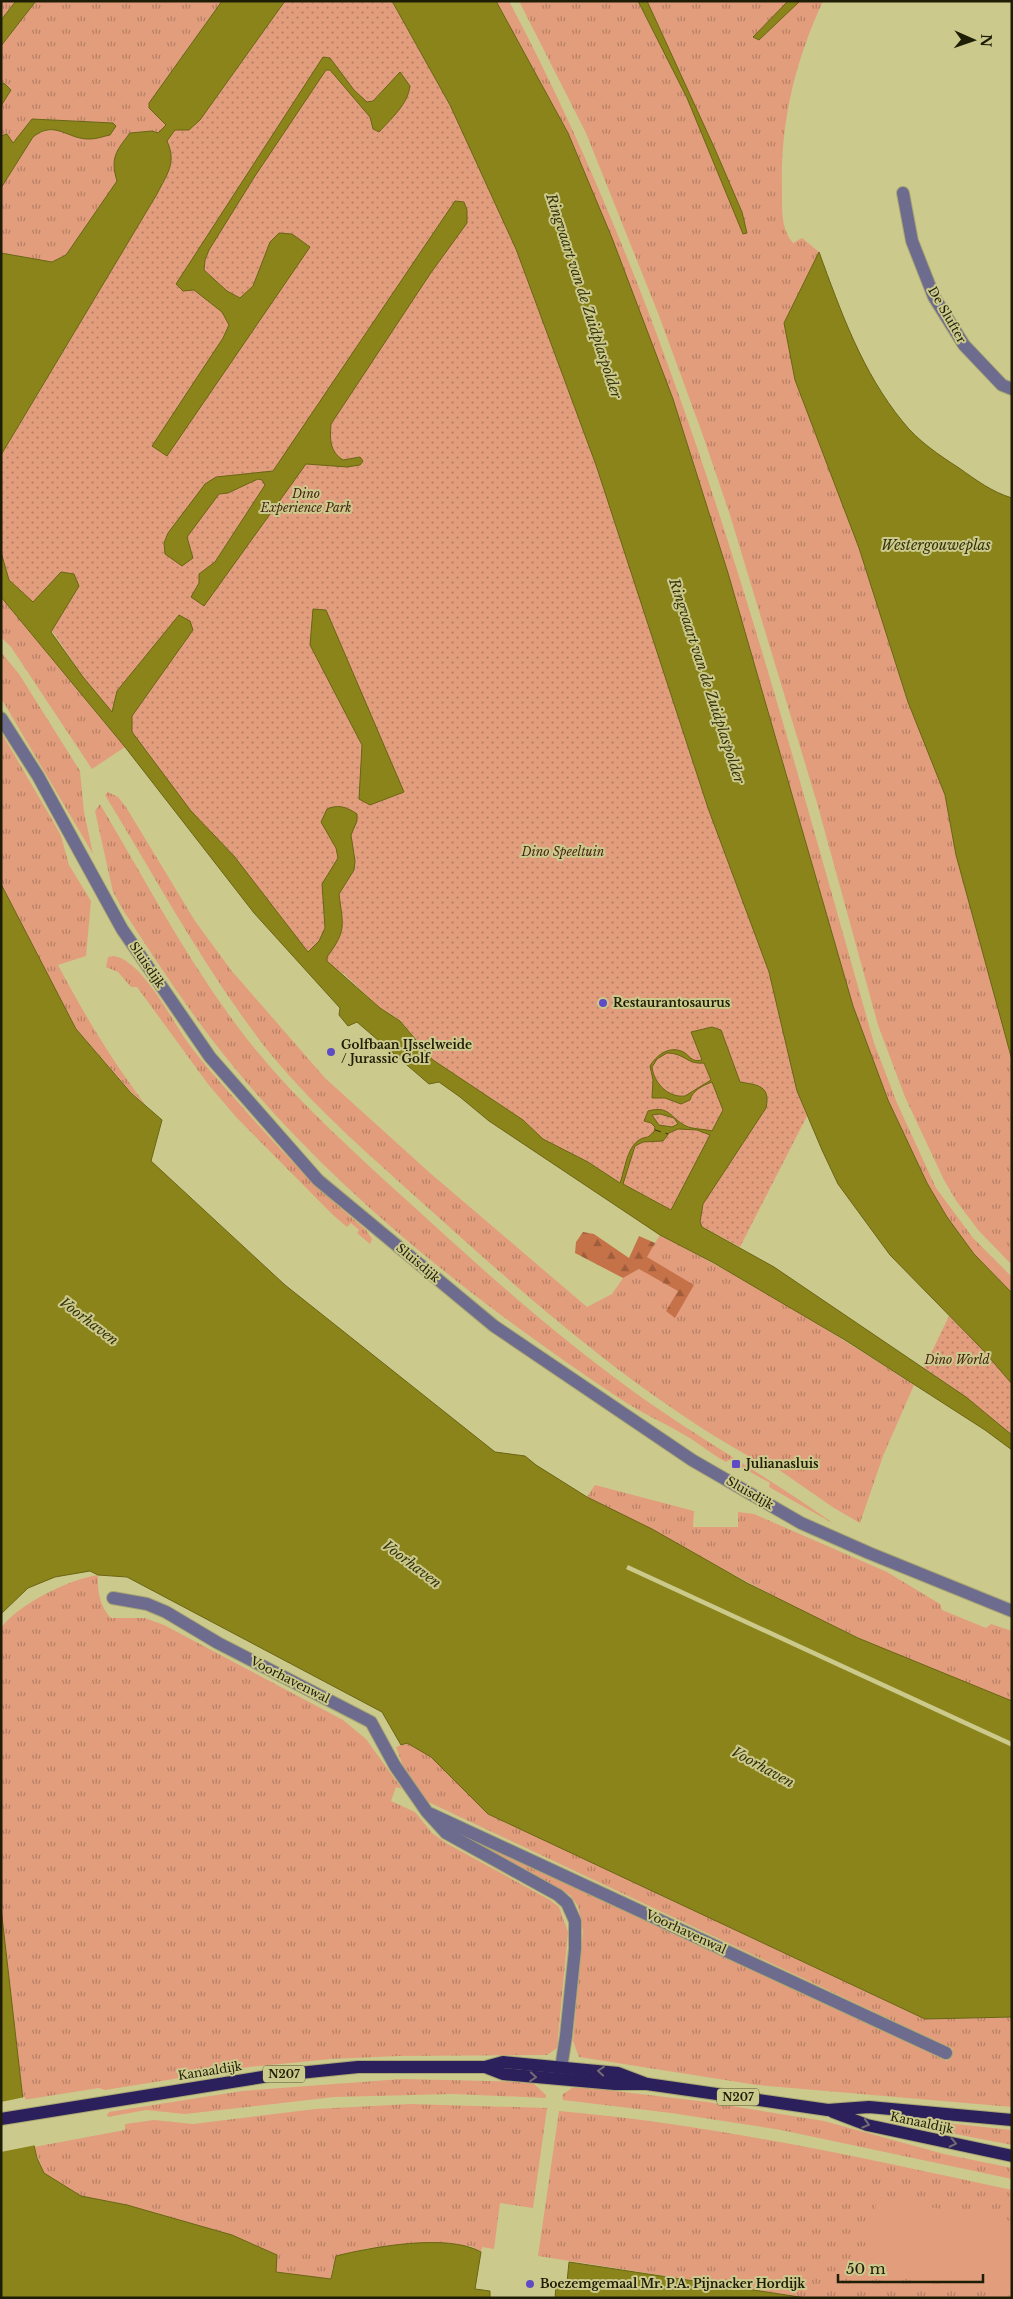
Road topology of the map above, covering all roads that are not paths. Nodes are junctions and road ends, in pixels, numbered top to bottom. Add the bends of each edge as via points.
1 (904, 193) dead end
2 (1012, 389) edge
3 (1, 718) edge
4 (113, 1598) dead end
5 (1012, 1611) edge
6 (427, 1812) junction
7 (946, 2053) dead end
8 (485, 2067) junction
9 (561, 2068) junction
10 (647, 2084) junction
11 (828, 2110) junction
12 (1, 2119) edge
13 (1012, 2120) edge
14 (1012, 2156) edge

1 - 2 street, De Slufter via 912,241 934,297 964,346 1002,385
3 - 5 street, Sluisdijk via 38,776 122,929 160,985 210,1057 318,1180 494,1326 692,1460 802,1522 869,1554
4 - 6 street, Voorhavenwal via 147,1604 166,1612 218,1643 371,1722 395,1766
6 - 7 street, Voorhavenwal
6 - 9 street, Voorhavenwal via 459,1842 558,1895 567,1903 575,1922 575,1949
8 - 9 main road, Kanaaldijk / N207 via 503,2062
8 -> 10 main road, Kanaaldijk / N207 via 503,2074
8 - 12 main road, Kanaaldijk / N207 via 340,2069 268,2076
10 -> 9 main road, Kanaaldijk / N207 via 618,2073
10 - 11 main road, Kanaaldijk / N207
11 - 13 main road, Kanaaldijk / N207 via 904,2109
11 -> 14 main road, Kanaaldijk / N207 via 867,2125

